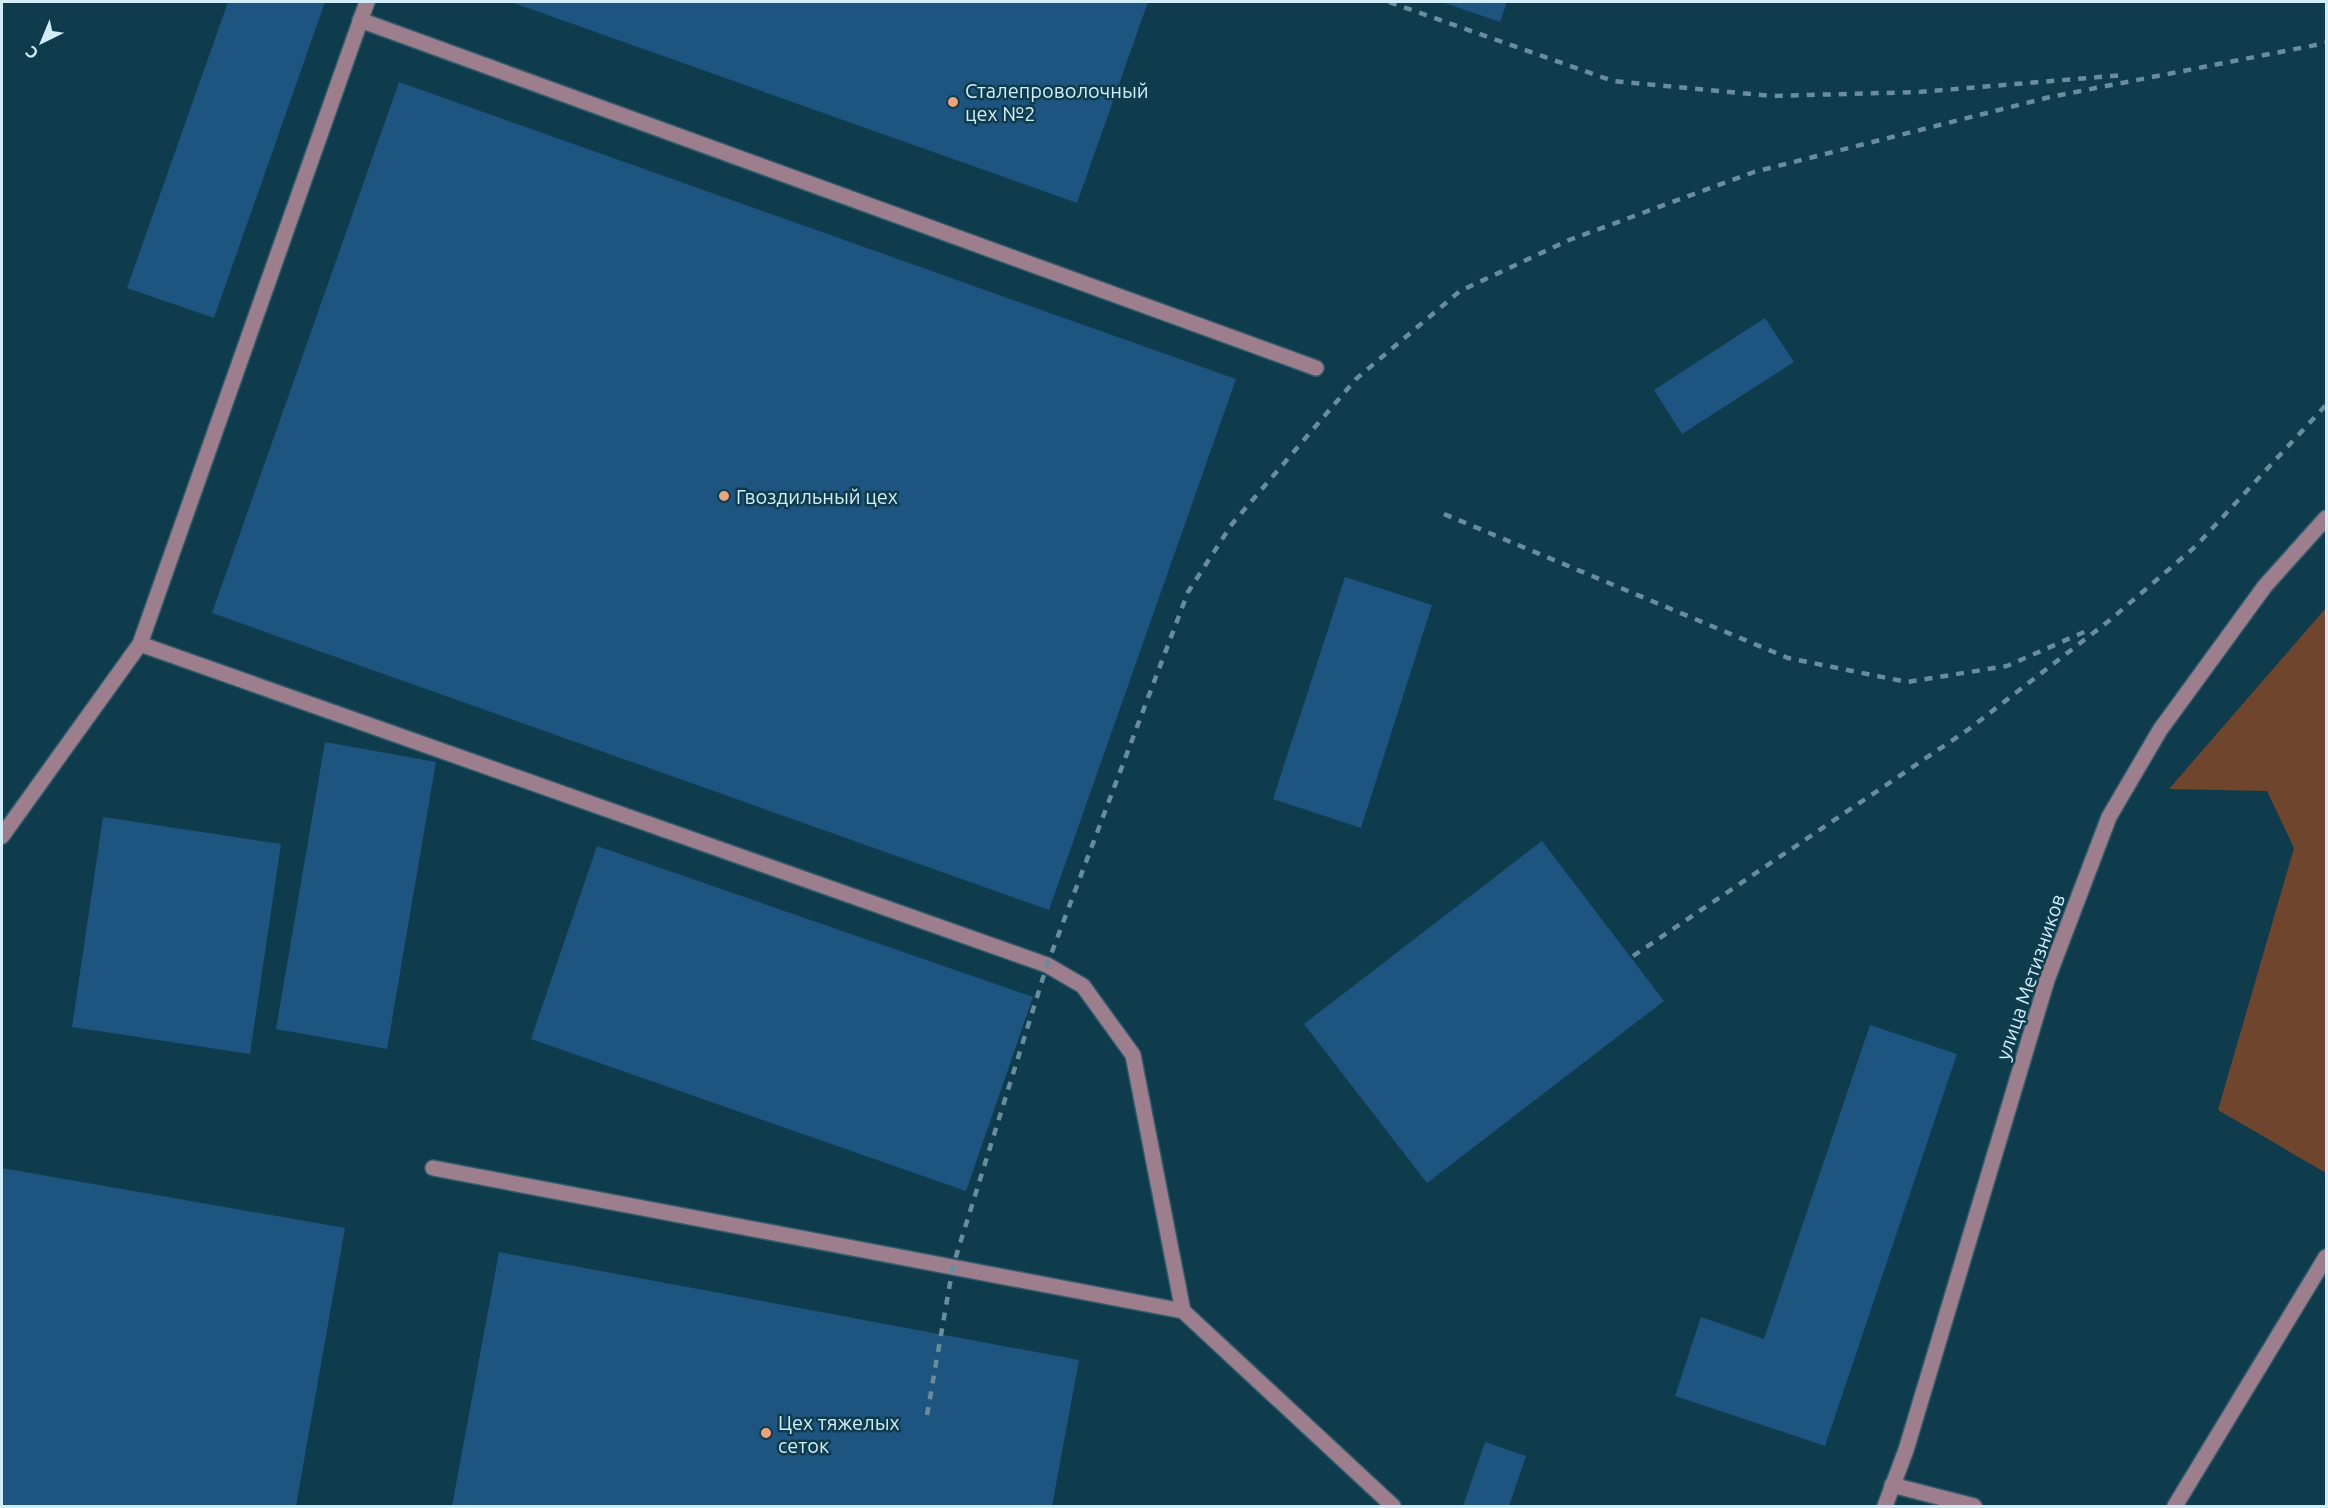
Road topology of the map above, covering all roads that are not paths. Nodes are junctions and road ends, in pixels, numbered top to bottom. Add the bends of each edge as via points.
1 (367, 2) edge
2 (360, 20) junction
3 (1316, 368) dead end
4 (2326, 518) edge
5 (140, 644) junction
6 (2, 836) edge
7 (433, 1168) dead end
8 (2326, 1257) edge
9 (1183, 1311) junction
10 (1892, 1485) junction
11 (1393, 1506) edge
12 (1885, 1506) edge
13 (1974, 1506) edge
14 (2175, 1506) edge

1 - 2 street
2 - 3 street
2 - 5 street
4 - 10 street, улица Метизников via 2265,586 2160,730 2109,817 2047,980 1906,1450
5 - 6 street
5 - 9 street via 1047,965 1083,986 1133,1055
7 - 9 street
8 - 14 street
9 - 11 street
10 - 12 street, улица Метизников
10 - 13 street

